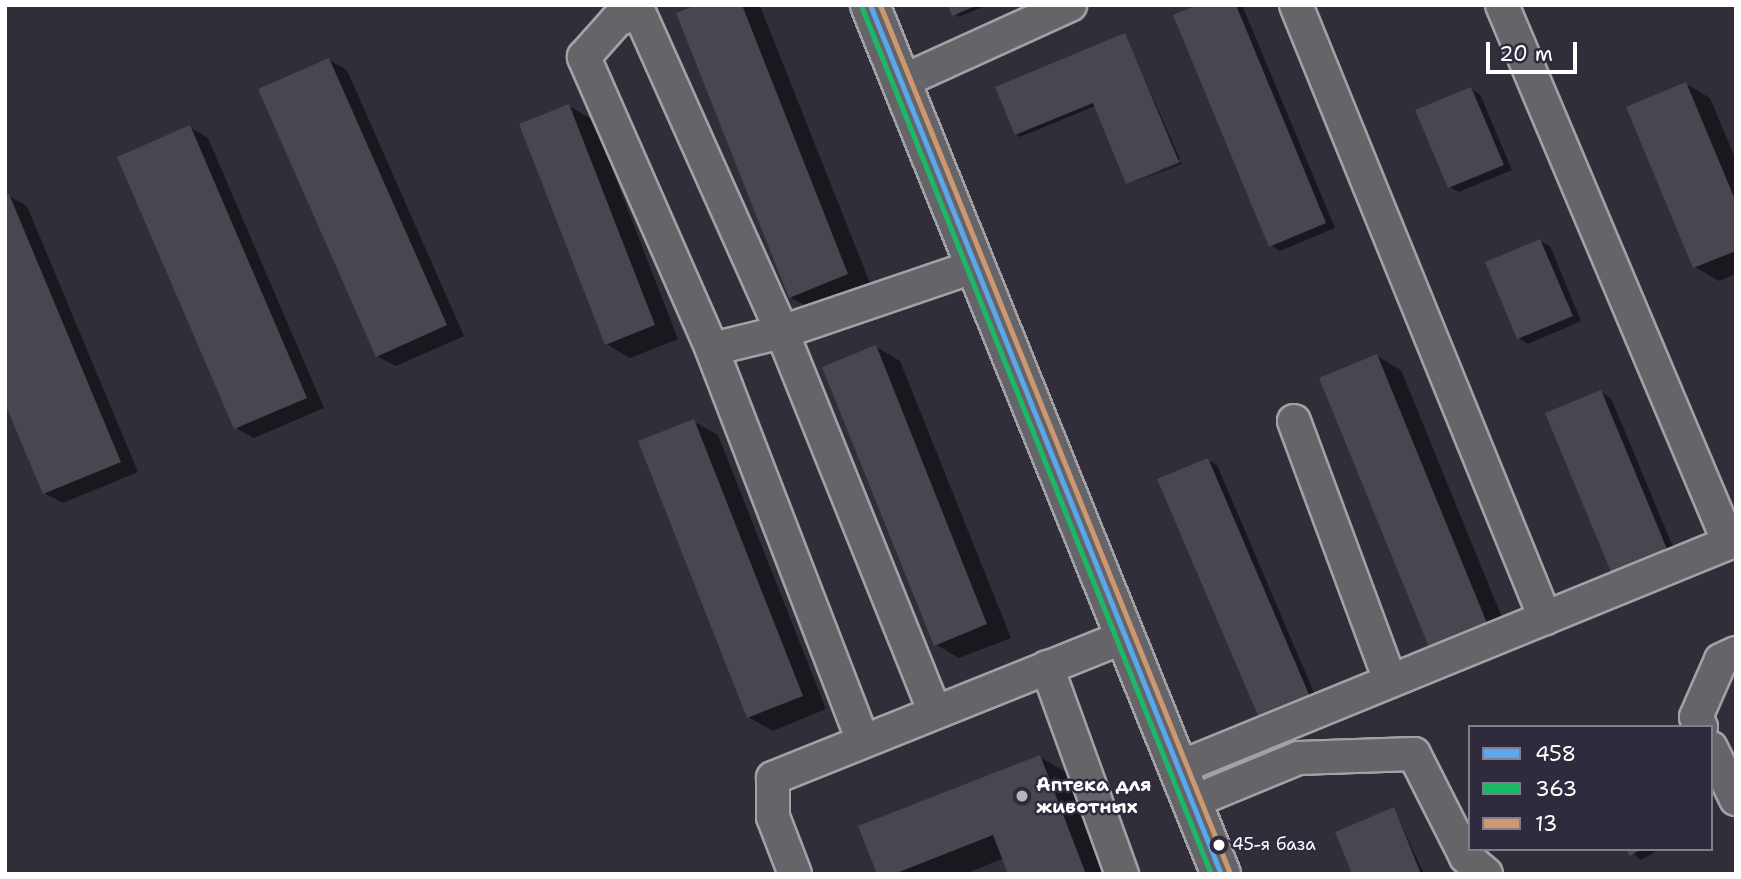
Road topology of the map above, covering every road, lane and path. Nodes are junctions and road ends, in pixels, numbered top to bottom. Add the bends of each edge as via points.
1 (870, 5) edge
2 (1070, 5) edge
3 (1296, 5) edge
4 (1502, 5) edge
5 (901, 82) junction
6 (976, 266) junction
7 (782, 332) junction
8 (712, 349) junction
9 (1294, 421) dead end
10 (1732, 541) edge
11 (1545, 618) junction
12 (1124, 637) junction
13 (1736, 653) edge
14 (1047, 667) junction
15 (1390, 681) junction
16 (935, 712) junction
17 (1698, 722) edge
18 (863, 741) junction
19 (1713, 752) edge
20 (1185, 785) junction
21 (1736, 799) edge
22 (795, 874) edge
23 (1122, 874) edge
24 (1221, 874) edge
25 (1486, 874) edge

1 - 5 main road
2 - 5 street
3 - 11 street
4 - 10 street
5 - 6 main road
6 - 7 street
6 - 12 main road
7 - 8 street
7 - 8 street via 639,12 617,20 584,57
7 - 16 street
8 - 18 street
9 - 15 street
10 - 11 street
11 - 15 street
12 - 14 street
12 - 20 main road
13 - 17 street via 1721,660
14 - 16 street
14 - 23 street
15 - 20 street
16 - 18 street
18 - 22 street via 773,778 773,817
19 - 21 street
20 - 24 main road
20 - 25 street via 1298,758 1413,754 1465,857

